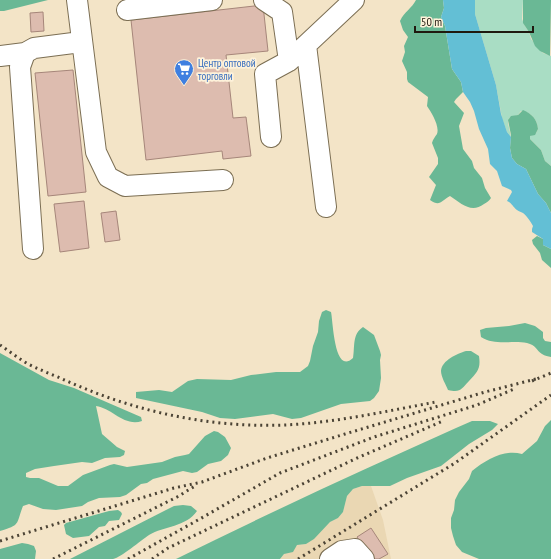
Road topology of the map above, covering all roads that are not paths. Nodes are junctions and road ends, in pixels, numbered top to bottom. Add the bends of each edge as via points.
1 (77, 0) edge
2 (212, 0) edge
3 (264, 0) edge
4 (354, 0) edge
5 (128, 10) dead end
6 (81, 42) junction
7 (306, 46) junction
8 (25, 53) junction
9 (0, 56) edge
10 (289, 61) junction
11 (271, 137) dead end
12 (224, 180) dead end
13 (326, 207) dead end
14 (33, 249) dead end
15 (330, 559) edge
16 (364, 559) edge

1 - 6 lane
2 - 5 lane
3 - 10 lane via 282,12
4 - 7 lane
6 - 8 lane via 34,48
6 - 12 lane via 96,152 108,177 125,186
7 - 10 lane
7 - 13 lane
8 - 9 lane
8 - 14 lane via 20,67
10 - 11 lane via 265,74
15 - 16 lane via 342,551 355,549

